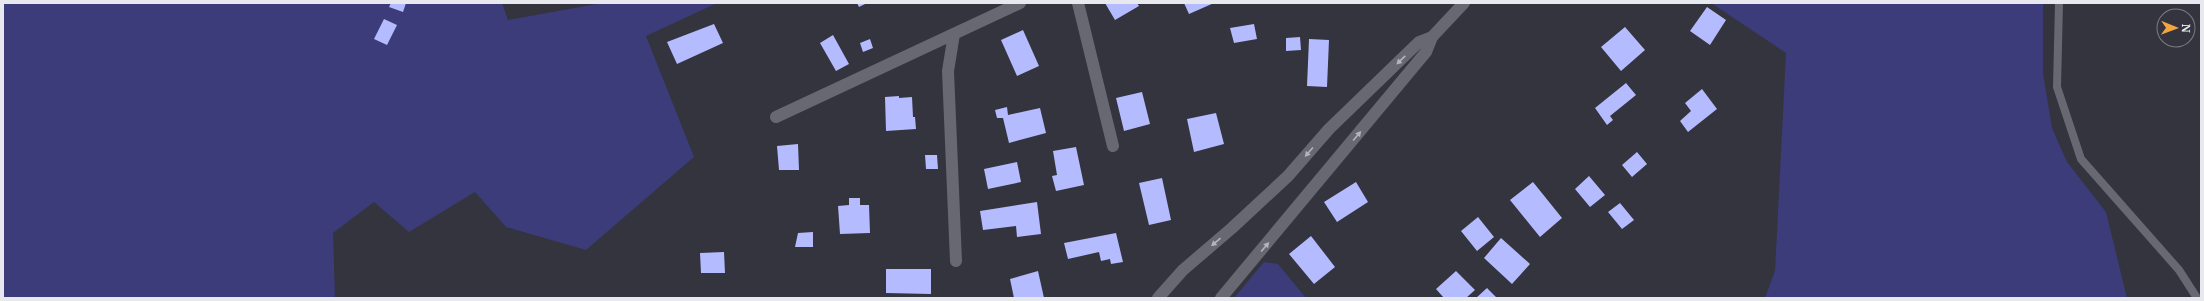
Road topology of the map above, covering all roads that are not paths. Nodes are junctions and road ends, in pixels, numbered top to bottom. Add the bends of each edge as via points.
1 (1020, 3) edge
2 (1078, 3) edge
3 (1464, 3) edge
4 (2059, 3) edge
5 (954, 34) junction
6 (1432, 37) junction
7 (776, 117) dead end
8 (1114, 146) dead end
9 (956, 261) dead end
10 (1158, 298) edge
11 (1221, 298) edge
12 (2197, 298) edge

1 - 5 main road
2 - 8 main road
3 - 6 main road
4 - 12 lane via 2057,87 2081,159 2179,270
5 - 7 main road
5 - 9 main road via 948,71
6 -> 10 main road via 1419,42 1329,129 1288,176 1183,270
11 -> 6 main road via 1426,52

